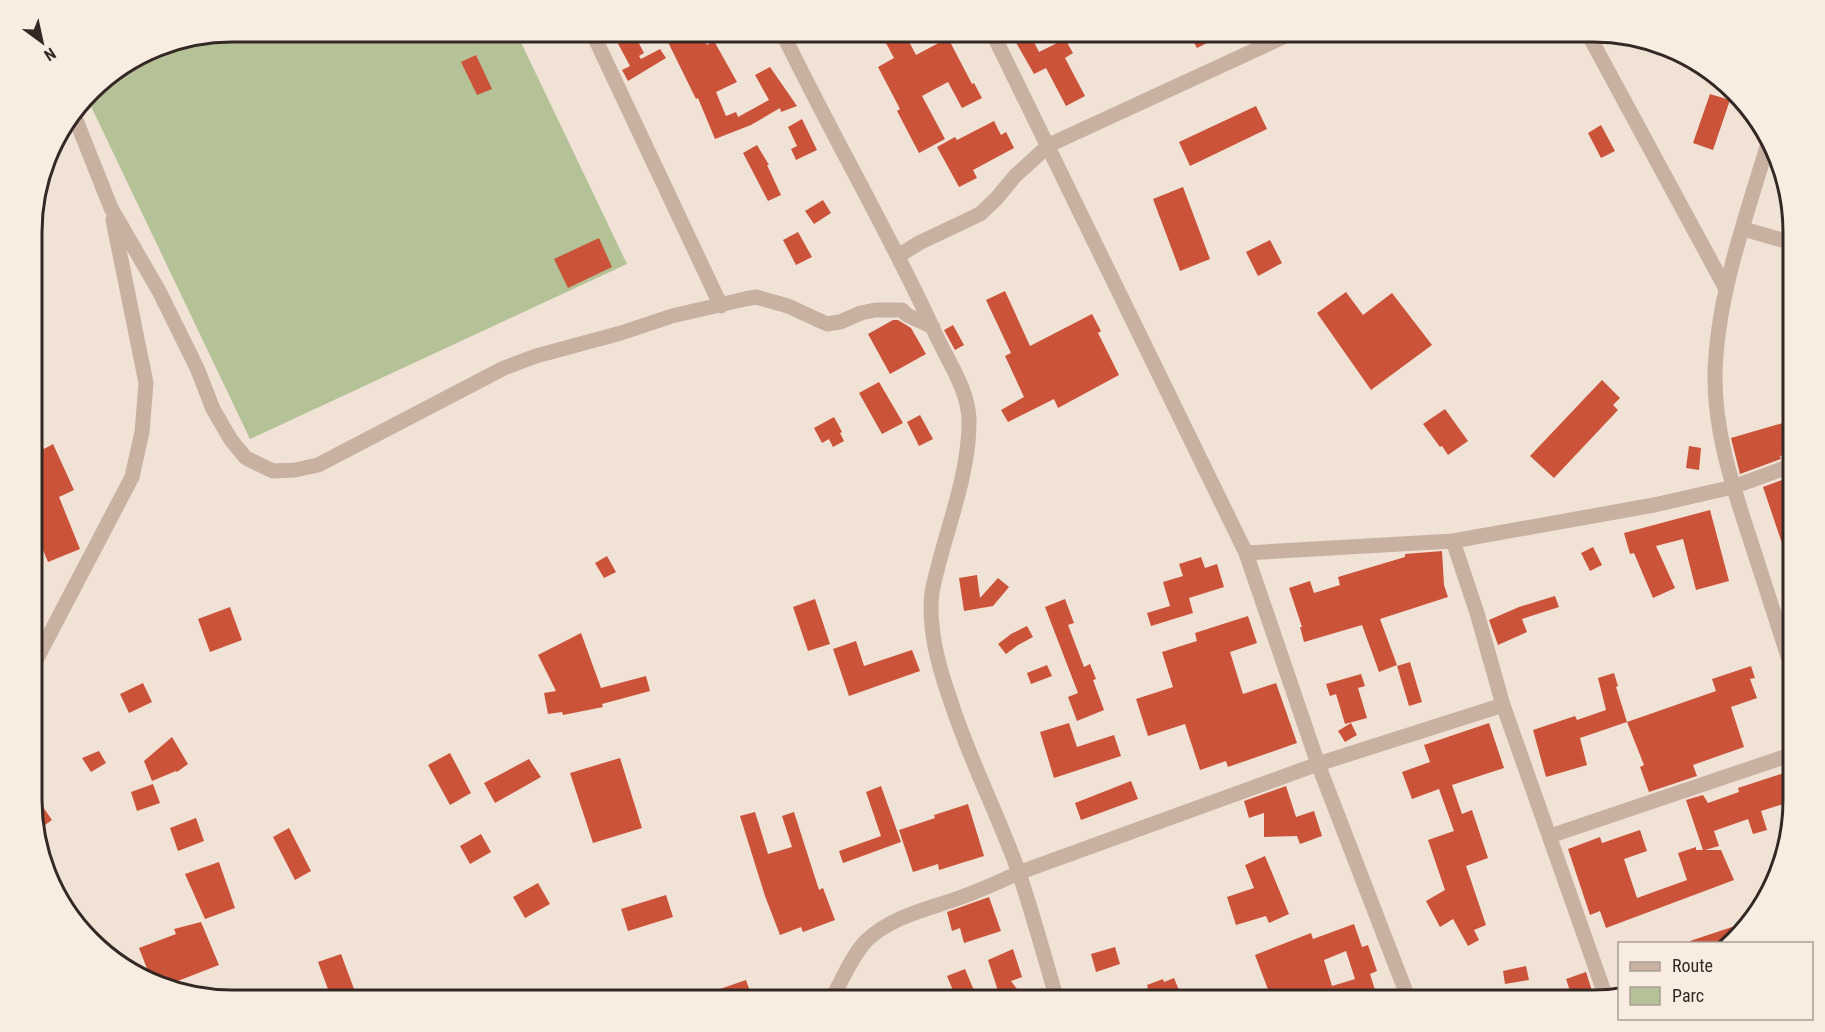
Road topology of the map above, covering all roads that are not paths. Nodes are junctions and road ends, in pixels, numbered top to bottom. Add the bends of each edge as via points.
1 (597, 42) edge
2 (787, 42) edge
3 (997, 42) edge
4 (1272, 42) edge
5 (1592, 42) edge
6 (77, 122) edge
7 (1049, 145) junction
8 (1765, 152) edge
9 (111, 208) junction
10 (1743, 229) junction
11 (1783, 240) edge
12 (898, 256) junction
13 (1726, 289) junction
14 (721, 306) junction
15 (933, 327) junction
16 (1783, 469) edge
17 (1733, 487) junction
18 (1453, 541) junction
19 (1246, 553) junction
20 (1783, 641) edge
21 (42, 649) edge
22 (1503, 705) junction
23 (1783, 757) edge
24 (1318, 764) junction
25 (1550, 836) junction
26 (1018, 873) junction
27 (837, 990) edge
28 (1055, 990) edge
29 (1405, 990) edge
30 (1604, 990) edge

1 - 14 street
2 - 12 street
3 - 7 street
4 - 7 street
5 - 13 street
6 - 9 street
7 - 12 street via 980,214
7 - 19 street
8 - 10 street
9 - 14 street via 159,291 231,440 246,458 273,471 324,462 504,368 536,356 672,316
9 - 21 street via 146,383 142,432 132,477
10 - 11 street
10 - 13 street
12 - 15 street
13 - 17 street via 1717,347 1716,402
14 - 15 street via 756,297 799,309 827,324 875,310 902,310
15 - 26 street via 960,384 969,417 956,502 932,592 936,650 967,751
16 - 17 street
17 - 18 street
17 - 20 street
18 - 19 street
18 - 22 street
19 - 24 street
22 - 24 street
22 - 25 street
23 - 25 street
24 - 26 street
24 - 29 street
25 - 30 street
26 - 27 street via 879,930 860,949
26 - 28 street

